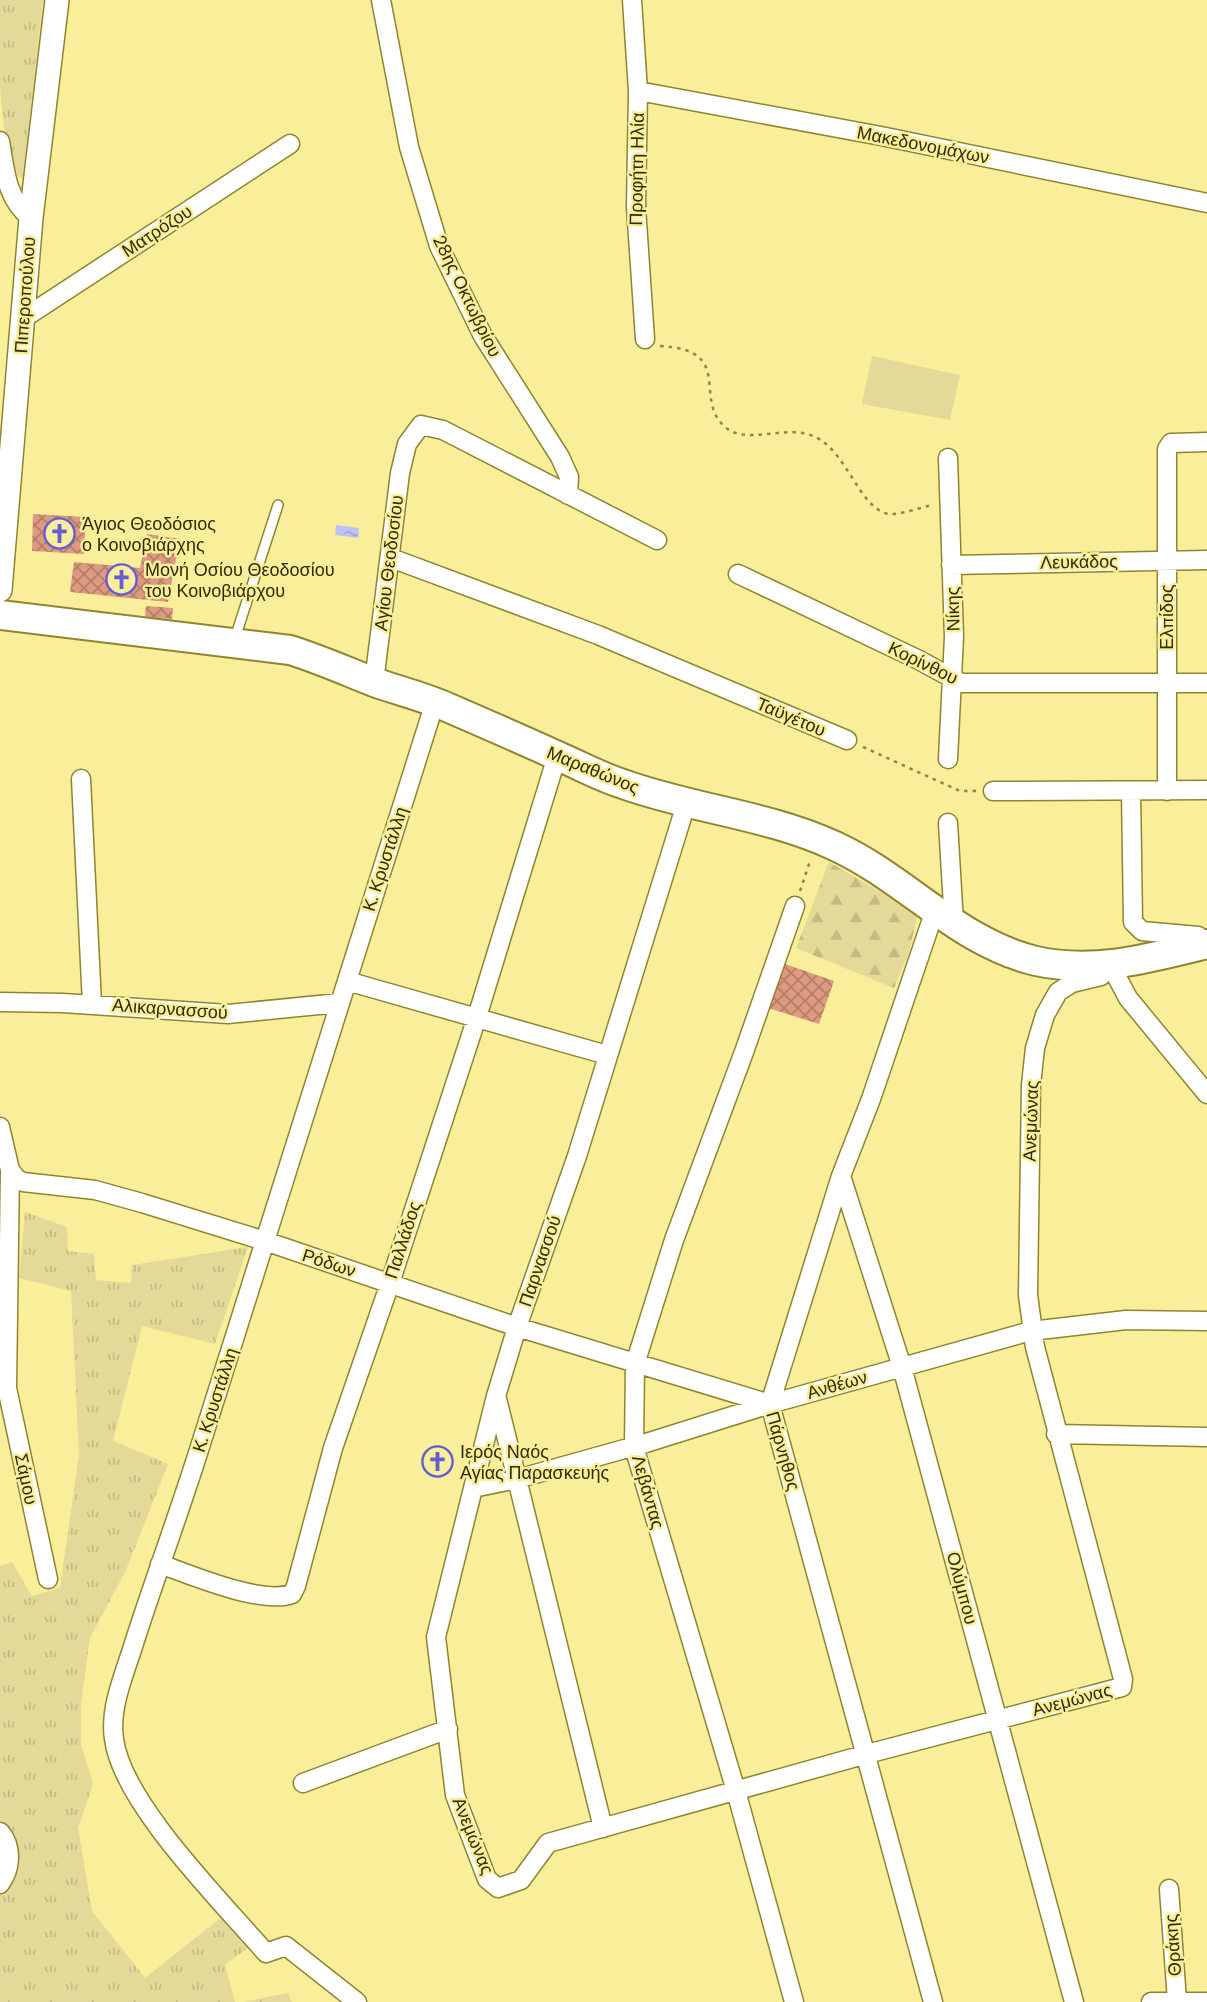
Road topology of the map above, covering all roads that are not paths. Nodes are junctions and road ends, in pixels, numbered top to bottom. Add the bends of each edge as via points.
1 (57, 0) edge
2 (381, 0) edge
3 (632, 0) edge
4 (638, 91) junction
5 (0, 141) edge
6 (289, 144) dead end
7 (1207, 203) edge
8 (31, 218) junction
9 (24, 318) junction
10 (645, 339) road end
11 (1207, 442) edge
12 (947, 458) dead end
13 (568, 495) junction
14 (278, 505) dead end
15 (657, 540) dead end
16 (391, 558) junction
17 (1167, 560) junction
18 (1207, 560) edge
19 (951, 565) junction
20 (738, 574) dead end
21 (0, 590) edge
22 (0, 615) edge
23 (233, 643) junction
24 (952, 680) junction
25 (374, 682) junction
26 (1167, 683) junction
27 (1207, 683) edge
28 (435, 702) junction
29 (847, 740) road end
30 (557, 755) junction
31 (948, 760) dead end
32 (81, 779) dead end
33 (1207, 790) edge
34 (993, 791) road end
35 (1130, 791) junction
36 (1167, 791) junction
37 (687, 802) junction
38 (948, 822) dead end
39 (795, 906) road end
40 (944, 916) junction
41 (1205, 944) edge
42 (1111, 966) junction
43 (347, 981) junction
44 (0, 1002) edge
45 (339, 1003) junction
46 (92, 1004) junction
47 (477, 1017) junction
48 (607, 1055) junction
49 (1207, 1094) edge
50 (0, 1127) edge
51 (10, 1170) junction
52 (841, 1176) junction
53 (265, 1241) junction
54 (390, 1283) junction
55 (1207, 1321) edge
56 (517, 1327) junction
57 (1031, 1331) junction
58 (635, 1364) junction
59 (902, 1367) junction
60 (496, 1395) junction
61 (770, 1404) junction
62 (1056, 1434) junction
63 (1207, 1437) edge
64 (634, 1447) junction
65 (517, 1479) junction
66 (473, 1488) junction
67 (160, 1564) junction
68 (48, 1579) dead end
69 (998, 1720) junction
70 (448, 1729) junction
71 (867, 1754) junction
72 (303, 1783) dead end
73 (736, 1791) junction
74 (603, 1828) junction
75 (0, 1832) edge
76 (0, 1884) edge
77 (1169, 1889) dead end
78 (1177, 2001) edge
79 (356, 2002) edge
80 (793, 2002) edge
81 (933, 2002) edge
82 (1074, 2002) edge
83 (1151, 2002) edge
84 (1207, 2002) edge

1 - 8 street, Πιπεροπούλου
2 - 13 street, 28ης Οκτωβρίου via 409,148 439,246 483,336 560,457 569,477
3 - 4 street, Προφήτη Ηλία
4 - 7 street, Μακεδονομάχων
4 - 10 street, Προφήτη Ηλία via 636,207
5 - 8 street via 9,189
6 - 9 street, Ματρόζου
8 - 9 street, Πιπεροπούλου
9 - 21 street, Πιπεροπούλου
11 - 17 street, Ελπίδος via 1169,444
12 - 19 street, Νίκης
13 - 15 street
13 - 16 street, Αγίου Θεοδοσίου via 443,430 421,425 407,444 400,473
14 - 23 lane
16 - 25 street, Αγίου Θεοδοσίου
16 - 29 street, Ταϋγέτου via 598,635
17 - 18 street, Λευκάδος
17 - 19 street, Λευκάδος
17 - 26 street, Ελπίδος
19 - 24 street, Νίκης
20 - 24 street, Κορίνθου
22 - 23 main road, Μαραθώνος
23 - 25 main road, Μαραθώνος via 290,650
24 - 26 street, Κορίνθου
24 - 31 street, Νίκης
25 - 28 main road, Μαραθώνος
26 - 27 street, Κορίνθου
26 - 36 street, Ελπίδος
28 - 30 main road, Μαραθώνος
28 - 43 street, Κ. Κρυστάλλη
30 - 37 main road, Μαραθώνος via 624,785
30 - 47 street, Παλλάδος
32 - 46 street
33 - 36 street
34 - 35 street
35 - 36 street
35 - 41 street via 1133,922 1142,931 1198,936
37 - 40 main road, Μαραθώνος via 819,839 865,862
37 - 48 street, Παρνασσού
38 - 40 street
39 - 58 street, Λεβάντας via 674,1240
40 - 42 main road, Μαραθώνος via 1007,952 1037,961
40 - 52 street, Πάρνηθος
41 - 42 main road, Μαραθώνος
42 - 49 street via 1128,998
42 - 57 street, Ανεμώνας via 1101,976 1072,983 1058,992 1035,1048 1028,1196
43 - 45 street, Κ. Κρυστάλλη
43 - 47 street
44 - 46 street, Αλικαρνασσού
45 - 46 street, Αλικαρνασσού via 228,1014
45 - 53 street, Κ. Κρυστάλλη
47 - 48 street
47 - 54 street, Παλλάδος
48 - 56 street, Παρνασσού
50 - 51 street, Σάμου
51 - 53 street, Ρόδων via 27,1182 95,1190
51 - 68 street, Σάμου via 7,1388
52 - 59 street, Ολύμπου
52 - 61 street, Πάρνηθος
53 - 54 street, Ρόδων
53 - 67 street, Κ. Κρυστάλλη
54 - 56 street, Ρόδων
54 - 67 street, Παλλάδος via 333,1448 292,1594 276,1597 245,1591
55 - 57 street, Ανθέων via 1126,1320
56 - 58 street, Ρόδων
56 - 60 street, Παρνασσού
57 - 59 street, Ανθέων
57 - 62 street, Ανεμώνας
58 - 61 street, Ρόδων
58 - 64 street, Λεβάντας
59 - 61 street, Ανθέων
59 - 69 street, Ολύμπου
60 - 65 street
60 - 66 street, Παρνασσού
61 - 64 street, Ανθέων
61 - 71 street, Πάρνηθος
62 - 63 street
62 - 69 street, Ανεμώνας via 1122,1687
64 - 65 street, Ανθέων
64 - 73 street, Λεβάντας
65 - 66 street, Ανθέων
65 - 74 street
66 - 70 street, Παρνασσού via 436,1637
67 - 79 street, Κ. Κρυστάλλη via 115,1711 114,1741 120,1761 157,1825 266,1953 286,1946
69 - 71 street, Ανεμώνας
69 - 82 street, Ολύμπου
70 - 72 street
70 - 74 street, Ανεμώνας via 455,1795 487,1879 498,1888 521,1880 548,1843
71 - 73 street, Ανεμώνας
71 - 81 street, Πάρνηθος
73 - 74 street, Ανεμώνας
73 - 80 street, Λεβάντας
75 - 76 street via 7,1843 9,1865
77 - 78 street, Θράκης
78 - 83 street
78 - 84 street

